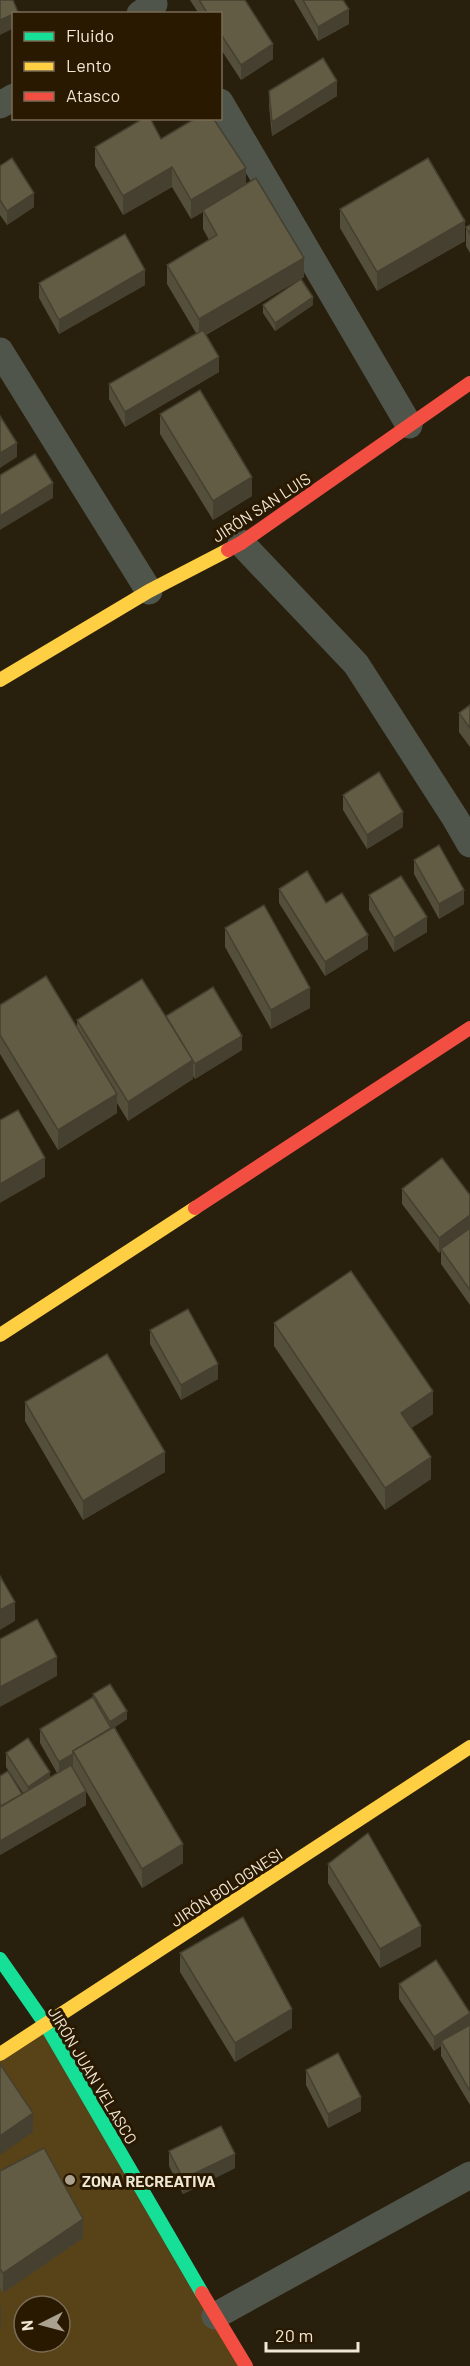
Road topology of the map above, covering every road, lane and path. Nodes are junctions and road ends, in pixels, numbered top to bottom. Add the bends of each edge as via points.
1 (222, 105) edge
2 (0, 351) edge
3 (470, 383) edge
4 (410, 425) junction
5 (241, 543) junction
6 (149, 591) junction
7 (0, 680) edge
8 (470, 844) edge
9 (470, 1028) edge
10 (2, 1330) edge
11 (470, 1747) edge
12 (0, 1959) edge
13 (46, 2025) junction
14 (0, 2054) edge
15 (470, 2175) edge
16 (214, 2316) junction
17 (246, 2366) edge

1 - 4 street
2 - 6 street
3 - 4 main road, JIRÓN SAN LUIS
4 - 5 main road, JIRÓN SAN LUIS
5 - 6 main road, JIRÓN SAN LUIS
5 - 8 street via 356,664
6 - 7 main road, JIRÓN SAN LUIS
9 - 10 main road
11 - 13 main road, JIRÓN BOLOGNESI
12 - 13 main road, JIRÓN JUAN VELASCO
13 - 14 main road, JIRÓN BOLOGNESI
13 - 16 main road, JIRÓN JUAN VELASCO
15 - 16 street
16 - 17 main road, JIRÓN JUAN VELASCO

